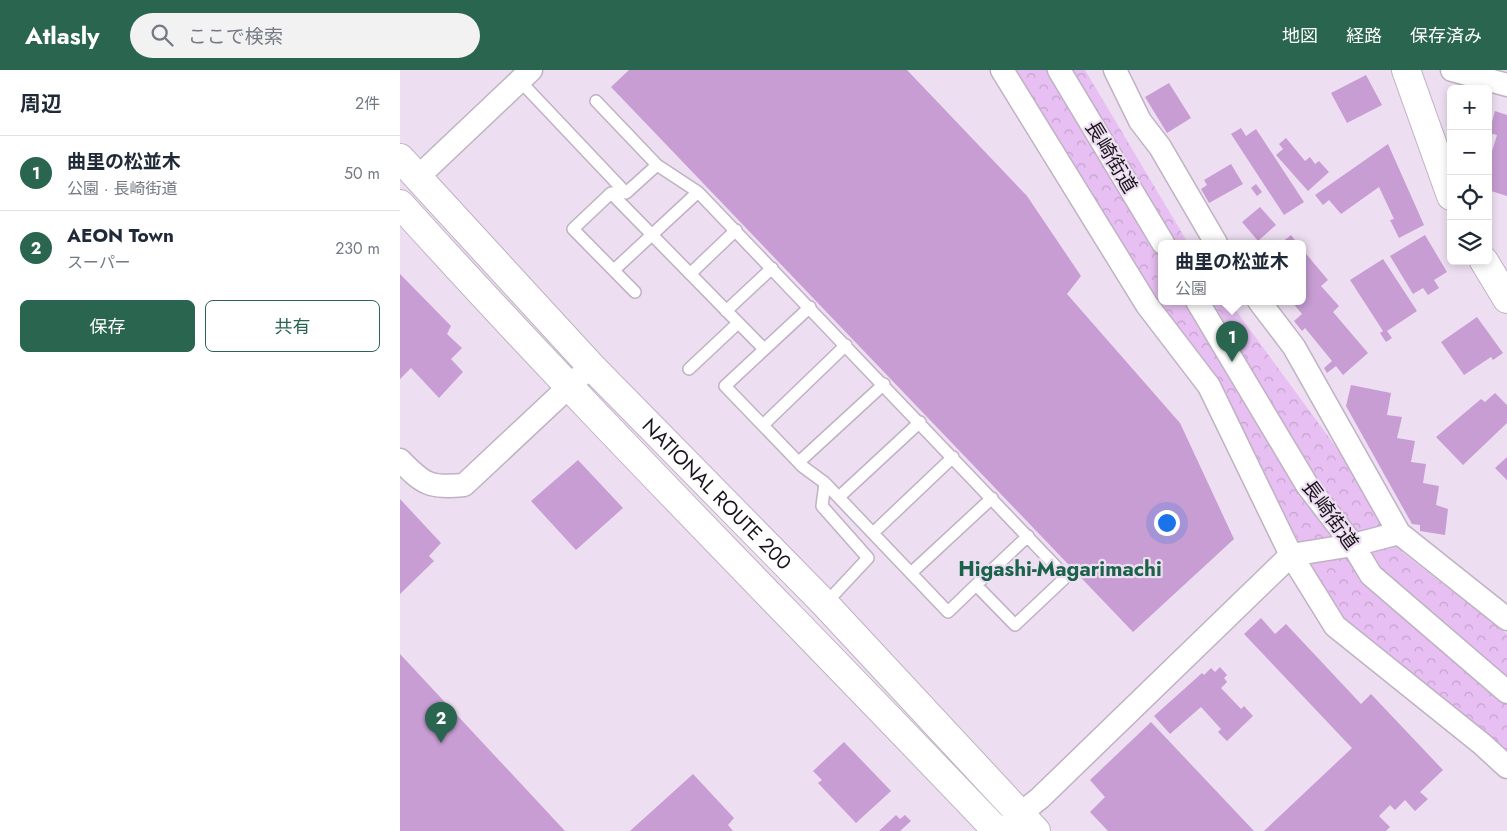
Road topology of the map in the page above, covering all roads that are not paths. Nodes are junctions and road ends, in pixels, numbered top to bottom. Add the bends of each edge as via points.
1 (1002, 70) edge
2 (1059, 70) edge
3 (1115, 70) edge
4 (1406, 70) edge
5 (1452, 70) edge
6 (526, 76) edge
7 (1507, 85) edge
8 (596, 101) dead end
9 (657, 165) junction
10 (409, 168) edge
11 (1447, 185) edge
12 (698, 192) junction
13 (611, 193) junction
14 (626, 193) junction
15 (400, 204) edge
16 (736, 230) junction
17 (651, 234) junction
18 (1161, 240) edge
19 (1214, 240) edge
20 (1486, 265) edge
21 (772, 268) junction
22 (614, 270) junction
23 (690, 274) junction
24 (635, 292) dead end
25 (1507, 299) edge
26 (1199, 305) edge
27 (1262, 305) edge
28 (810, 307) junction
29 (726, 310) junction
30 (738, 323) junction
31 (846, 345) junction
32 (764, 349) junction
33 (591, 366) junction
34 (689, 369) dead end
35 (884, 384) junction
36 (569, 388) junction
37 (920, 422) junction
38 (763, 425) junction
39 (953, 457) junction
40 (400, 460) edge
41 (799, 462) junction
42 (825, 483) junction
43 (839, 497) junction
44 (992, 498) junction
45 (873, 533) junction
46 (1399, 533) junction
47 (1028, 536) junction
48 (1353, 545) junction
49 (1291, 555) junction
50 (911, 573) junction
51 (976, 585) junction
52 (825, 604) junction
53 (1507, 619) edge
54 (1507, 692) edge
55 (1507, 767) edge
56 (1019, 825) edge
57 (996, 831) edge

1 - 49 street via 1147,305 1210,386
2 - 18 street, 長崎街道
3 - 19 street via 1140,121 1160,146
4 - 11 main road
5 - 7 street
6 - 10 street
6 - 14 lane
8 - 9 lane
9 - 12 lane
9 - 14 lane
10 - 33 main road, NATIONAL ROUTE 200
12 - 16 lane
12 - 17 lane
13 - 14 lane
13 - 17 lane
13 - 22 lane via 573,229
15 - 36 main road, NATIONAL ROUTE 200
16 - 21 lane
16 - 23 lane
17 - 22 lane
17 - 23 lane
20 - 25 main road
21 - 28 lane
21 - 29 lane
22 - 24 lane
23 - 29 lane
26 - 48 street, 長崎街道 via 1307,485
27 - 46 street via 1294,347
28 - 31 lane
28 - 32 lane
29 - 30 lane
30 - 32 lane
30 - 34 lane
31 - 35 lane
31 - 38 lane
32 - 38 lane via 726,386
33 - 36 street
33 - 52 main road, NATIONAL ROUTE 200
35 - 37 lane
35 - 41 lane
36 - 40 street via 464,485 436,487 414,475
36 - 57 main road, NATIONAL ROUTE 200
37 - 39 lane
37 - 43 lane
38 - 41 lane
39 - 44 lane
39 - 45 lane
41 - 42 lane
42 - 43 lane
42 - 52 lane via 822,506 868,558
43 - 45 lane
44 - 47 lane
44 - 50 lane
45 - 50 lane
46 - 48 street
46 - 53 street
47 - 51 lane
47 - 51 lane via 1066,577 1014,625
48 - 49 street
48 - 54 street, 長崎街道 via 1371,575
49 - 55 street via 1336,626
49 - 56 street via 1040,798
50 - 51 lane via 948,612
52 - 56 main road, NATIONAL ROUTE 200

